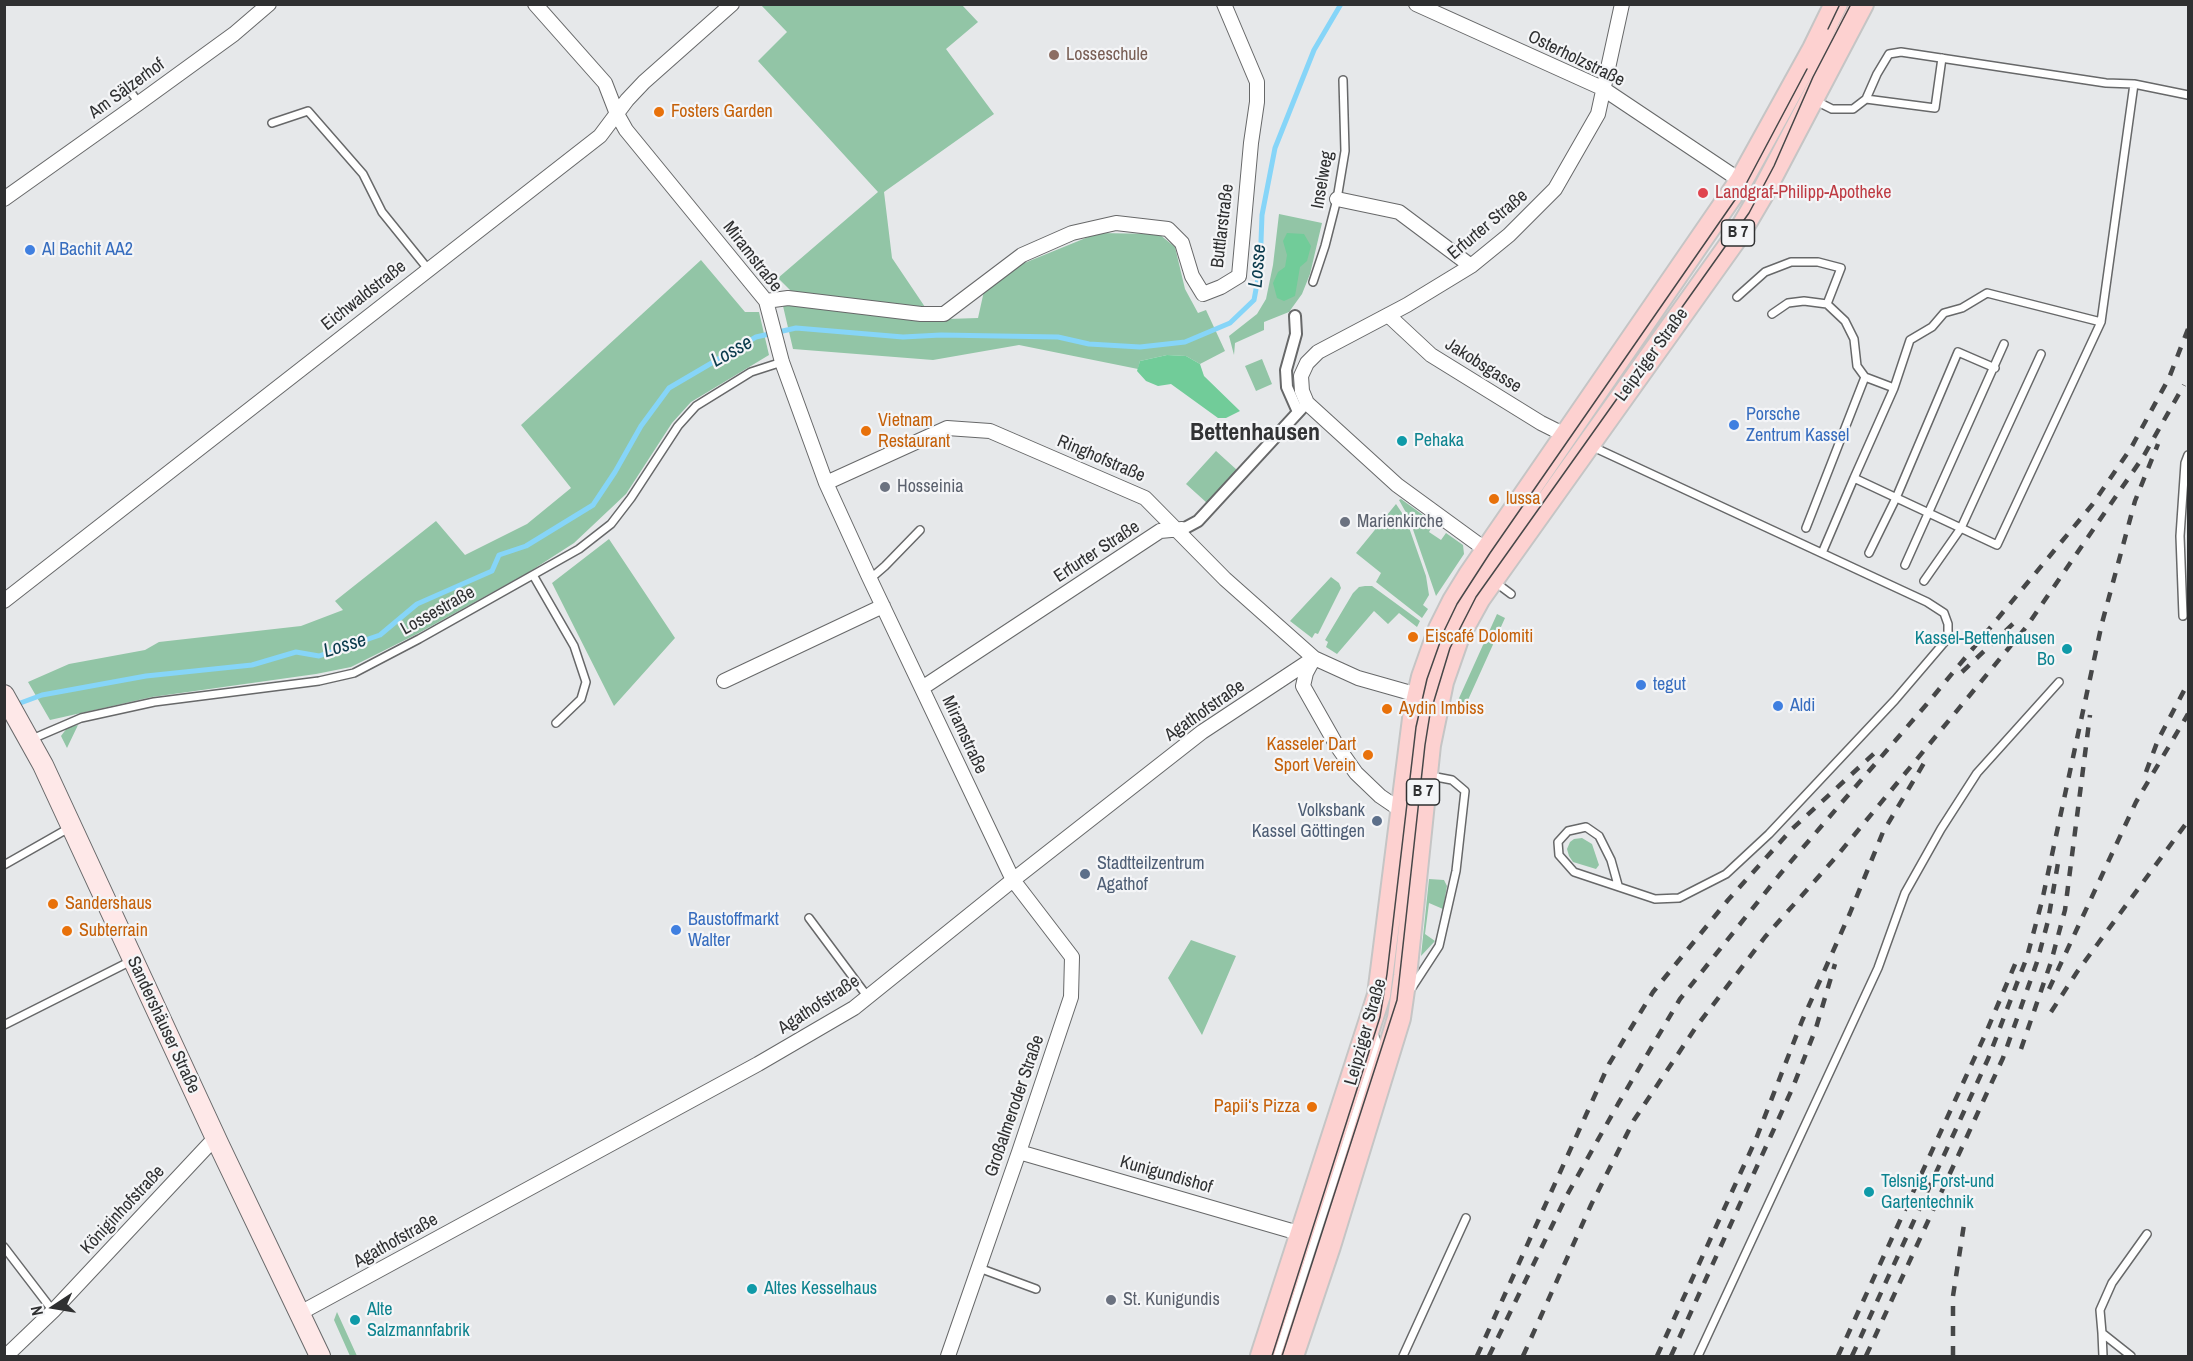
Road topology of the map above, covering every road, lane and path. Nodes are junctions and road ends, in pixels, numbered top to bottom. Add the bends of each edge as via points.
1 (268, 4) edge
2 (535, 4) edge
3 (732, 4) edge
4 (1224, 4) edge
5 (1416, 4) edge
6 (1622, 4) edge
7 (1836, 4) edge
8 (1862, 4) edge
9 (1942, 58) junction
10 (1343, 80) dead end
11 (2134, 84) junction
12 (1602, 88) junction
13 (130, 91) dead end
14 (1801, 93) junction
15 (2188, 94) edge
16 (1866, 99) junction
17 (139, 103) junction
18 (617, 114) junction
19 (272, 123) dead end
20 (1742, 181) junction
21 (1762, 194) junction
22 (4, 199) edge
23 (1337, 199) junction
24 (1471, 266) junction
25 (428, 269) junction
26 (1313, 282) dead end
27 (1737, 297) dead end
28 (1827, 304) junction
29 (768, 305) junction
30 (1772, 314) dead end
31 (1388, 315) junction
32 (1295, 316) dead end
33 (2101, 322) junction
34 (2004, 344) dead end
35 (2041, 354) dead end
36 (781, 357) junction
37 (1995, 368) junction
38 (1865, 377) junction
39 (1894, 388) junction
40 (1302, 408) junction
41 (1577, 440) junction
42 (2188, 455) edge
43 (1854, 478) junction
44 (826, 483) junction
45 (1896, 498) junction
46 (1927, 512) junction
47 (1806, 528) dead end
48 (1961, 528) junction
49 (920, 530) dead end
50 (1181, 530) junction
51 (1822, 552) junction
52 (1869, 553) dead end
53 (1495, 565) junction
54 (1905, 565) dead end
55 (533, 575) junction
56 (870, 579) junction
57 (1924, 581) dead end
58 (1511, 594) dead end
59 (4, 601) edge
60 (883, 606) junction
61 (2183, 616) dead end
62 (1314, 658) junction
63 (724, 681) dead end
64 (2059, 682) dead end
65 (922, 688) junction
66 (4, 695) edge
67 (1428, 698) junction
68 (556, 723) dead end
69 (27, 736) junction
70 (1425, 775) junction
71 (1402, 812) junction
72 (72, 827) junction
73 (4, 865) edge
74 (1013, 880) junction
75 (1618, 885) junction
76 (809, 918) dead end
77 (133, 960) junction
78 (867, 996) junction
79 (1402, 998) junction
80 (4, 1025) edge
81 (1381, 1033) junction
82 (215, 1138) junction
83 (1019, 1152) junction
84 (1466, 1218) dead end
85 (1302, 1234) junction
86 (2147, 1234) dead end
87 (4, 1247) edge
88 (979, 1268) junction
89 (1036, 1289) dead end
90 (53, 1311) junction
91 (300, 1313) junction
92 (2102, 1333) junction
93 (6, 1356) edge
94 (320, 1356) edge
95 (948, 1356) edge
96 (1262, 1356) edge
97 (1277, 1356) edge
98 (1292, 1356) edge
99 (1403, 1356) edge
100 (1698, 1356) edge
101 (2103, 1356) edge
102 (2131, 1356) edge

1 - 17 street, Am Sälzerhof
2 - 18 street, Miramstraße via 605,83
3 - 18 street, Eichwaldstraße via 644,82
4 - 29 street, Buttlarstraße via 1257,82 1239,276 1203,294 1192,276 1182,243 1168,229 1116,223 1072,233 1022,255 944,314 788,298
5 - 12 street, Osterholzstraße
6 - 12 street, Erfurter Straße
7 - 14 main road, B 7
8 - 14 main road, Leipziger Straße / B 7
9 - 11 lane
9 - 16 lane via 1889,54
9 - 16 lane via 1935,108
10 - 23 lane, Inselweg via 1345,152
11 - 15 lane
11 - 33 lane
12 - 20 street, Osterholzstraße
12 - 24 street, Erfurter Straße via 1598,114 1555,189 1509,236
13 - 17 lane
14 - 16 lane via 1832,109 1853,109
14 - 20 main road, B 7
14 - 21 main road, Leipziger Straße / B 7
17 - 22 street, Am Sälzerhof
18 - 25 street, Eichwaldstraße via 600,136
18 - 29 street, Miramstraße
19 - 25 lane via 308,111 363,174 382,212
20 - 21 main road
20 - 41 main road, B 7
21 - 41 main road, Leipziger Straße / B 7 via 1728,248
23 - 24 street via 1399,212
23 - 26 lane, Inselweg
24 - 31 street, Erfurter Straße
25 - 59 street, Eichwaldstraße
27 - 28 lane via 1765,272 1791,262 1818,262 1842,268
28 - 30 lane via 1788,303
28 - 38 lane via 1845,321 1854,339 1857,366
29 - 36 street, Miramstraße
31 - 40 street, Erfurter Straße via 1318,352 1307,363 1301,376
31 - 41 street, Jakobsgasse via 1431,355 1541,423
32 - 40 street via 1296,334 1286,370 1287,387
33 - 39 lane via 1987,293 1962,308 1944,313 1932,327 1910,340
33 - 48 lane via 1997,545
34 - 37 lane
35 - 48 lane
36 - 44 street, Miramstraße
36 - 55 lane, Lossestraße via 696,406 611,524 579,549
37 - 45 lane via 1958,352
37 - 46 lane
38 - 39 lane
38 - 47 lane
39 - 43 lane
40 - 50 street, Erfurter Straße via 1198,521
40 - 53 street
41 - 51 lane
41 - 53 main road, Leipziger Straße / B 7
42 - 61 lane via 2180,536
43 - 45 lane
43 - 51 lane
44 - 50 street, Ringhofstraße via 947,428 990,431 1145,498
44 - 56 street, Miramstraße
45 - 46 lane
45 - 52 lane
46 - 48 lane
46 - 54 lane
48 - 57 lane
49 - 56 lane
50 - 62 street, Ringhofstraße via 1225,579
50 - 65 street, Erfurter Straße via 1160,531
51 - 75 lane via 1944,613 1948,638 1769,834 1726,874 1679,897 1655,899
53 - 58 lane
53 - 67 main road, Leipziger Straße / B 7
55 - 68 lane via 574,646 586,682 581,699
55 - 69 lane, Lossestraße via 354,673 154,702 81,718
56 - 60 street, Miramstraße
60 - 63 street
60 - 65 street, Miramstraße
62 - 67 street, Ringhofstraße via 1358,678
62 - 71 street via 1303,686 1337,746 1356,773
62 - 74 street, Agathofstraße via 1202,732
64 - 100 lane via 1977,773 1905,893 1878,968
65 - 74 street, Miramstraße
66 - 69 main road, Sandershäuser Straße
67 - 70 main road, Leipziger Straße / B 7
67 - 71 main road, Leipziger Straße / B 7
69 - 72 main road, Sandershäuser Straße
70 - 79 main road, Leipziger Straße / B 7
70 - 79 lane via 1452,780 1465,791 1456,871 1438,946
71 - 81 main road, Leipziger Straße / B 7 via 1383,978
72 - 73 lane
72 - 77 main road, Sandershäuser Straße
74 - 78 street, Agathofstraße
74 - 83 street, Großalmeroder Straße via 1072,957 1071,997
75 - 75 lane via 1599,836 1586,828 1568,831 1558,842 1559,855 1574,872
76 - 78 lane
77 - 80 lane
77 - 82 main road, Sandershäuser Straße
78 - 91 street, Agathofstraße via 854,1008 758,1064
79 - 81 main road, Leipziger Straße / B 7
81 - 85 main road, Leipziger Straße / B 7
81 - 97 lane
81 - 98 main road, Leipziger Straße / B 7 via 1329,1246
82 - 90 street, Königinhofstraße
82 - 91 main road, Sandershäuser Straße
83 - 85 street, Kunigundishof
83 - 88 street, Großalmeroder Straße
84 - 99 lane
85 - 96 main road, Leipziger Straße / B 7
86 - 92 lane via 2112,1282 2100,1310
87 - 90 lane
88 - 89 lane
88 - 95 street, Großalmeroder Straße
90 - 93 street, Königinhofstraße
91 - 94 main road, Sandershäuser Straße
92 - 101 lane
92 - 102 lane

